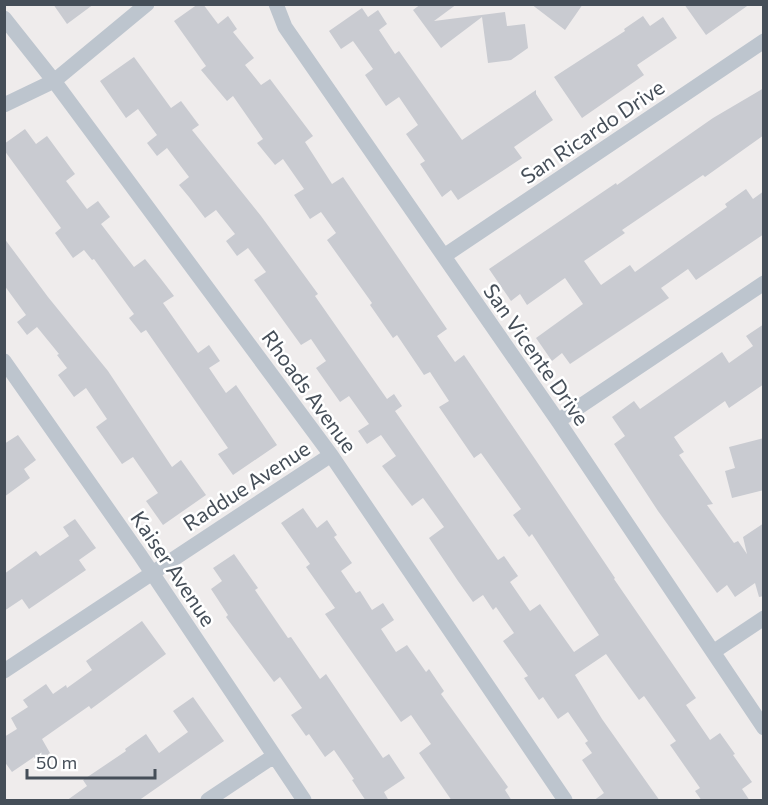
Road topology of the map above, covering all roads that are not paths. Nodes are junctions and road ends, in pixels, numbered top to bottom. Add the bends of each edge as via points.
1 (147, 4) edge
2 (276, 4) edge
3 (4, 18) edge
4 (764, 40) edge
5 (54, 81) junction
6 (4, 105) edge
7 (444, 256) junction
8 (764, 283) edge
9 (4, 361) edge
10 (10, 380) edge
11 (558, 421) junction
12 (331, 455) junction
13 (152, 572) junction
14 (764, 618) edge
15 (713, 652) junction
16 (4, 671) edge
17 (764, 728) edge
18 (274, 756) junction
19 (208, 801) edge
20 (304, 801) edge
21 (565, 801) edge

1 - 5 street
2 - 7 street, San Vicente Drive via 285,27
3 - 5 street, Rhoads Avenue
4 - 7 street, San Ricardo Drive
5 - 6 street
5 - 12 street, Rhoads Avenue
7 - 11 street, San Vicente Drive
8 - 11 street
9 - 10 street, Kaiser Avenue
10 - 13 street, Kaiser Avenue
11 - 15 street, San Vicente Drive
12 - 13 street, Raddue Avenue
12 - 21 street, Rhoads Avenue
13 - 16 street, Raddue Avenue
13 - 18 street, Kaiser Avenue
14 - 15 street
15 - 17 street, San Vicente Drive
18 - 19 street
18 - 20 street, Kaiser Avenue

